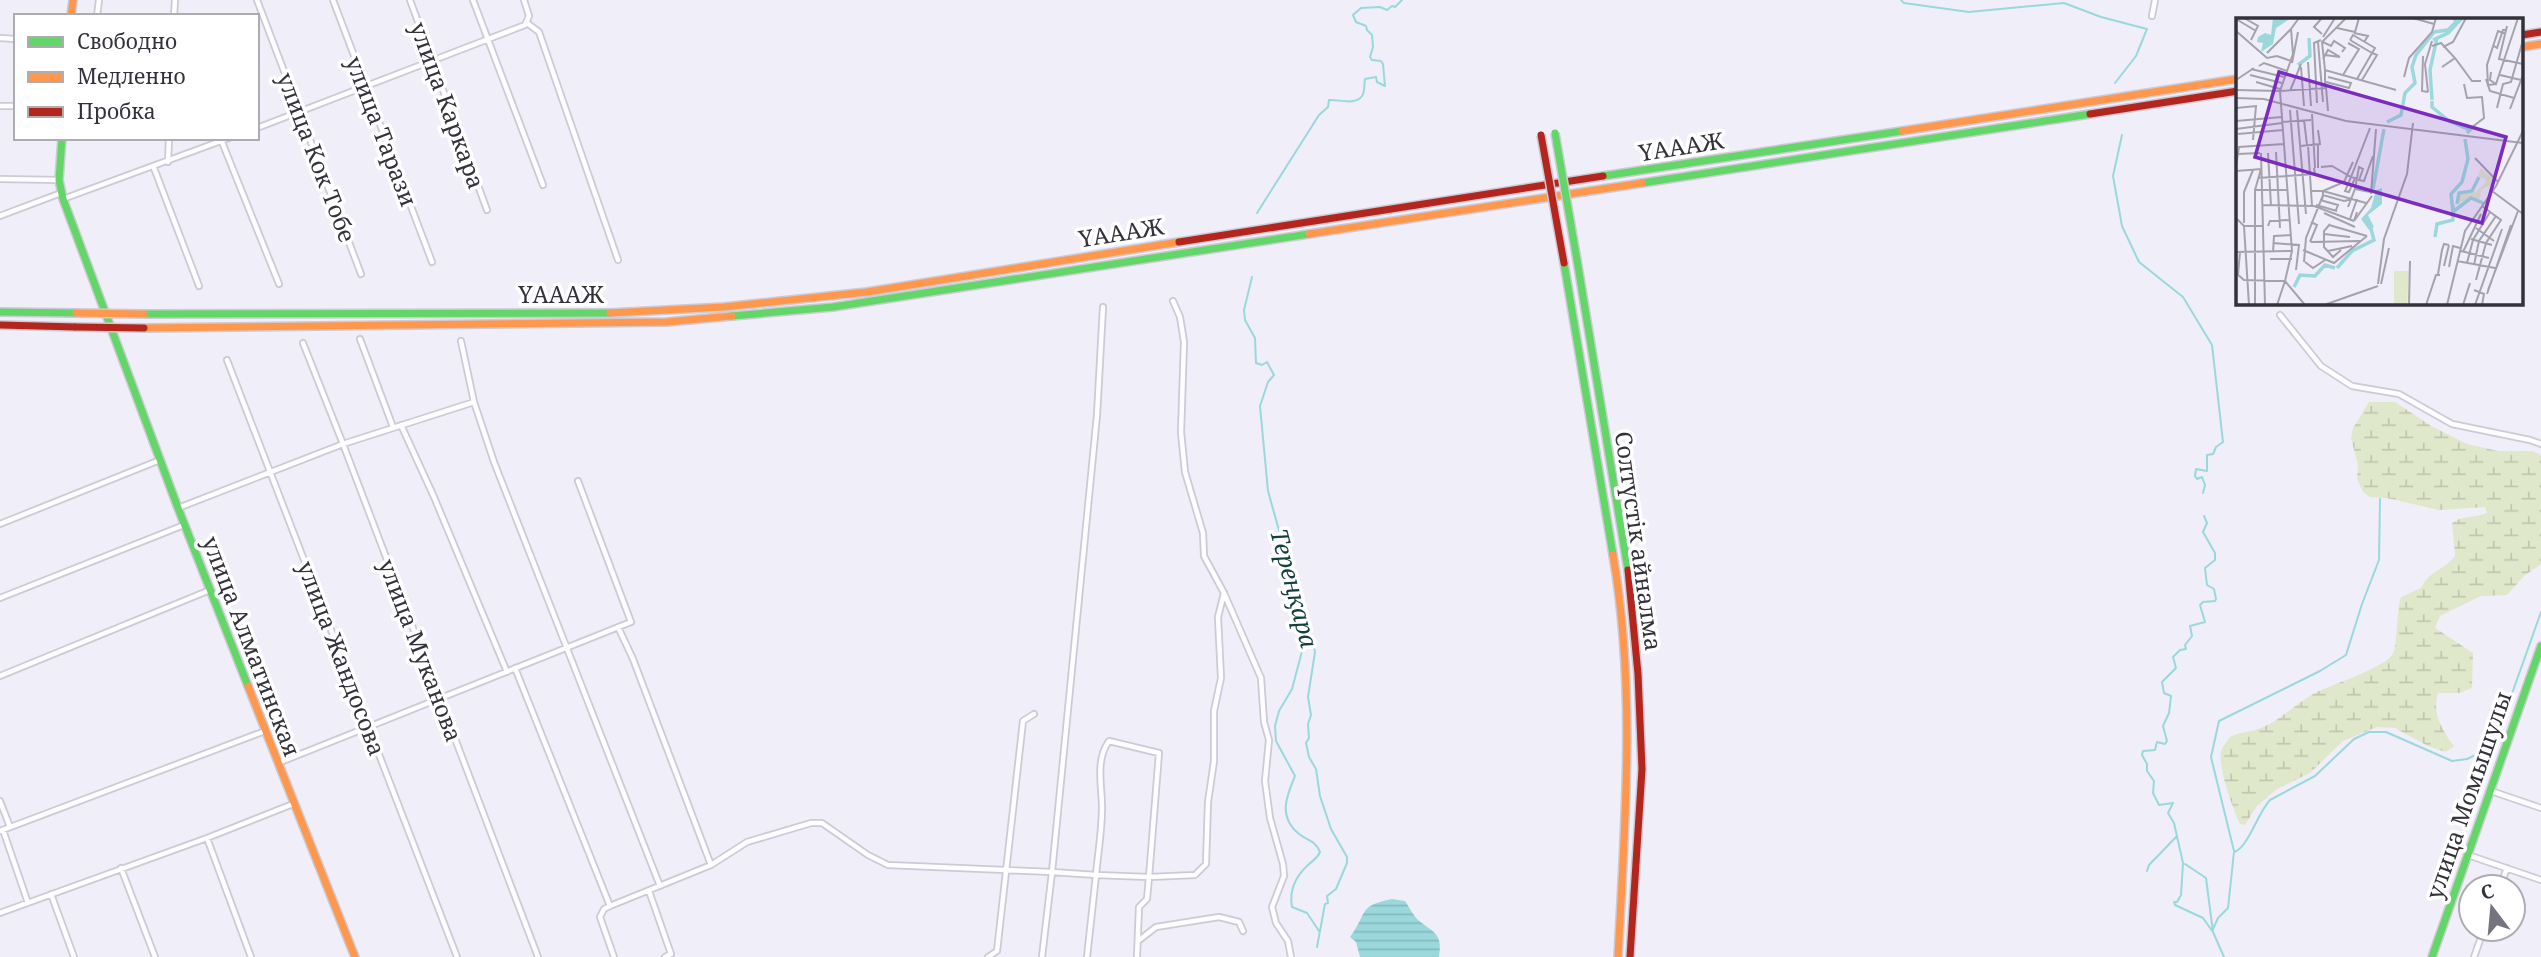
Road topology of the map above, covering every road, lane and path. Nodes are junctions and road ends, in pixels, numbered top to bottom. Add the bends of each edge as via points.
1 (257, 0) edge
2 (333, 0) edge
3 (410, 0) edge
4 (473, 0) edge
5 (524, 0) edge
6 (2155, 0) edge
7 (2152, 16) dead end
8 (527, 23) junction
9 (488, 40) junction
10 (433, 62) junction
11 (2236, 79) edge
12 (366, 86) junction
13 (2236, 91) edge
14 (300, 111) junction
15 (259, 127) edge
16 (1555, 133) dead end
17 (1541, 135) dead end
18 (62, 140) edge
19 (169, 140) edge
20 (221, 140) edge
21 (168, 162) junction
22 (154, 168) junction
23 (0, 179) edge
24 (59, 180) junction
25 (543, 185) dead end
26 (62, 196) junction
27 (487, 210) dead end
28 (0, 216) edge
29 (618, 260) dead end
30 (432, 262) dead end
31 (361, 274) dead end
32 (1579, 275) junction
33 (1566, 278) junction
34 (279, 284) dead end
35 (199, 286) dead end
36 (1172, 300) dead end
37 (1103, 307) dead end
38 (0, 312) edge
39 (2280, 315) dead end
40 (0, 325) edge
41 (360, 339) dead end
42 (461, 341) dead end
43 (303, 343) dead end
44 (227, 360) dead end
45 (474, 402) junction
46 (401, 425) junction
47 (393, 427) junction
48 (343, 444) junction
49 (2541, 444) edge
50 (160, 460) junction
51 (269, 471) junction
52 (578, 481) dead end
53 (178, 508) junction
54 (0, 524) edge
55 (184, 525) junction
56 (210, 590) junction
57 (1224, 593) junction
58 (0, 598) edge
59 (618, 627) junction
60 (567, 646) junction
61 (2541, 646) edge
62 (516, 668) junction
63 (507, 671) junction
64 (0, 676) edge
65 (439, 700) junction
66 (1034, 714) dead end
67 (368, 726) junction
68 (265, 731) junction
69 (277, 764) junction
70 (2491, 791) junction
71 (0, 801) edge
72 (293, 804) junction
73 (2541, 808) edge
74 (10, 827) junction
75 (1, 831) edge
76 (207, 838) junction
77 (2468, 854) junction
78 (711, 865) junction
79 (121, 868) junction
80 (2507, 868) junction
81 (1007, 870) junction
82 (1052, 872) junction
83 (2505, 873) edge
84 (1096, 875) junction
85 (1149, 877) junction
86 (2541, 880) edge
87 (660, 886) junction
88 (649, 891) junction
89 (51, 894) junction
90 (27, 903) junction
91 (610, 906) junction
92 (0, 913) edge
93 (1243, 931) dead end
94 (1137, 942) junction
95 (997, 954) edge
96 (672, 956) edge
97 (74, 957) edge
98 (155, 957) edge
99 (251, 957) edge
100 (355, 957) edge
101 (457, 957) edge
102 (538, 957) edge
103 (614, 957) edge
104 (665, 957) edge
105 (988, 957) edge
106 (1042, 957) edge
107 (1087, 957) edge
108 (1137, 957) edge
109 (1292, 957) edge
110 (1618, 957) edge
111 (1630, 957) edge
112 (2432, 957) edge

1 - 14 street, улица Кок Тобе
2 - 12 street, улица Тарази
3 - 10 street, улица Каркара
4 - 9 street
5 - 8 street
6 - 7 street
8 - 9 street
8 - 29 street via 539,32
9 - 10 street
9 - 25 street
10 - 12 street
10 - 27 street, улица Каркара
11 - 38 main road, ҮАААЖ, bridge via 867,292 724,307 593,314
12 - 14 street
12 - 30 street, улица Тарази
13 - 40 main road, ҮАААЖ, bridge via 919,295 736,317 667,322 144,328
14 - 15 street
14 - 31 street, улица Кок Тобе
16 - 32 main road, Солтүстік айналма, bridge
17 - 33 main road, Солтүстік айналма, bridge
18 - 24 main road, улица Алматинская
19 - 21 street
20 - 21 street
20 - 34 street
21 - 22 street
22 - 26 street
22 - 35 street
23 - 24 street
24 - 26 main road, улица Алматинская
26 - 28 street
26 - 50 main road, улица Алматинская
32 - 33 main road
32 - 111 main road, Солтүстік айналма via 1630,584 1638,674 1642,769
33 - 110 main road, Солтүстік айналма via 1618,582 1626,676 1628,770
36 - 57 street via 1184,342 1181,432 1185,472 1203,533 1204,556
37 - 82 street via 1097,415
39 - 49 street via 2321,366 2352,386 2399,394 2452,424
41 - 47 street
42 - 45 street
43 - 48 street, улица Муканова
44 - 51 street, улица Жандосова
45 - 46 street
45 - 60 street
46 - 47 street
46 - 63 street
47 - 48 street
48 - 51 street
48 - 65 street, улица Муканова
50 - 53 main road, улица Алматинская
50 - 54 street
51 - 53 street
51 - 67 street, улица Жандосова
52 - 59 street via 631,622
53 - 55 main road, улица Алматинская
55 - 56 main road, улица Алматинская
55 - 58 street
56 - 64 street
56 - 68 main road, улица Алматинская
57 - 85 street via 1218,617 1221,678 1214,711 1206,864 1195,875
57 - 109 street via 1261,678 1269,740 1265,782 1284,876 1272,907
59 - 60 street
59 - 78 street
60 - 62 street
60 - 87 street
61 - 70 main road, улица Момышулы
62 - 63 street
62 - 91 street
63 - 65 street
65 - 67 street
65 - 102 street, улица Муканова
66 - 81 street via 1023,721
67 - 69 street
67 - 101 street, улица Жандосова
68 - 69 main road, улица Алматинская
68 - 74 street
69 - 72 main road, улица Алматинская
70 - 73 street
70 - 77 main road, улица Момышулы
71 - 74 street
72 - 76 street
72 - 100 main road, улица Алматинская
74 - 75 street
75 - 90 street
76 - 79 street
76 - 99 street
77 - 80 street
77 - 112 main road, улица Момышулы
78 - 81 street via 747,842 822,823 888,865
78 - 87 street
79 - 89 street
79 - 98 street
80 - 83 street
80 - 86 street
81 - 82 street
81 - 95 street
82 - 84 street
82 - 106 street
84 - 85 street
84 - 85 street via 1102,806 1099,784 1109,741 1159,753
84 - 107 street
85 - 94 street via 1147,899 1139,906
87 - 88 street
88 - 91 street
88 - 96 street
89 - 90 street
89 - 97 street
90 - 92 street
91 - 103 street via 600,917
93 - 94 street via 1239,922 1219,917 1156,927
94 - 108 street
95 - 105 street
96 - 104 street

